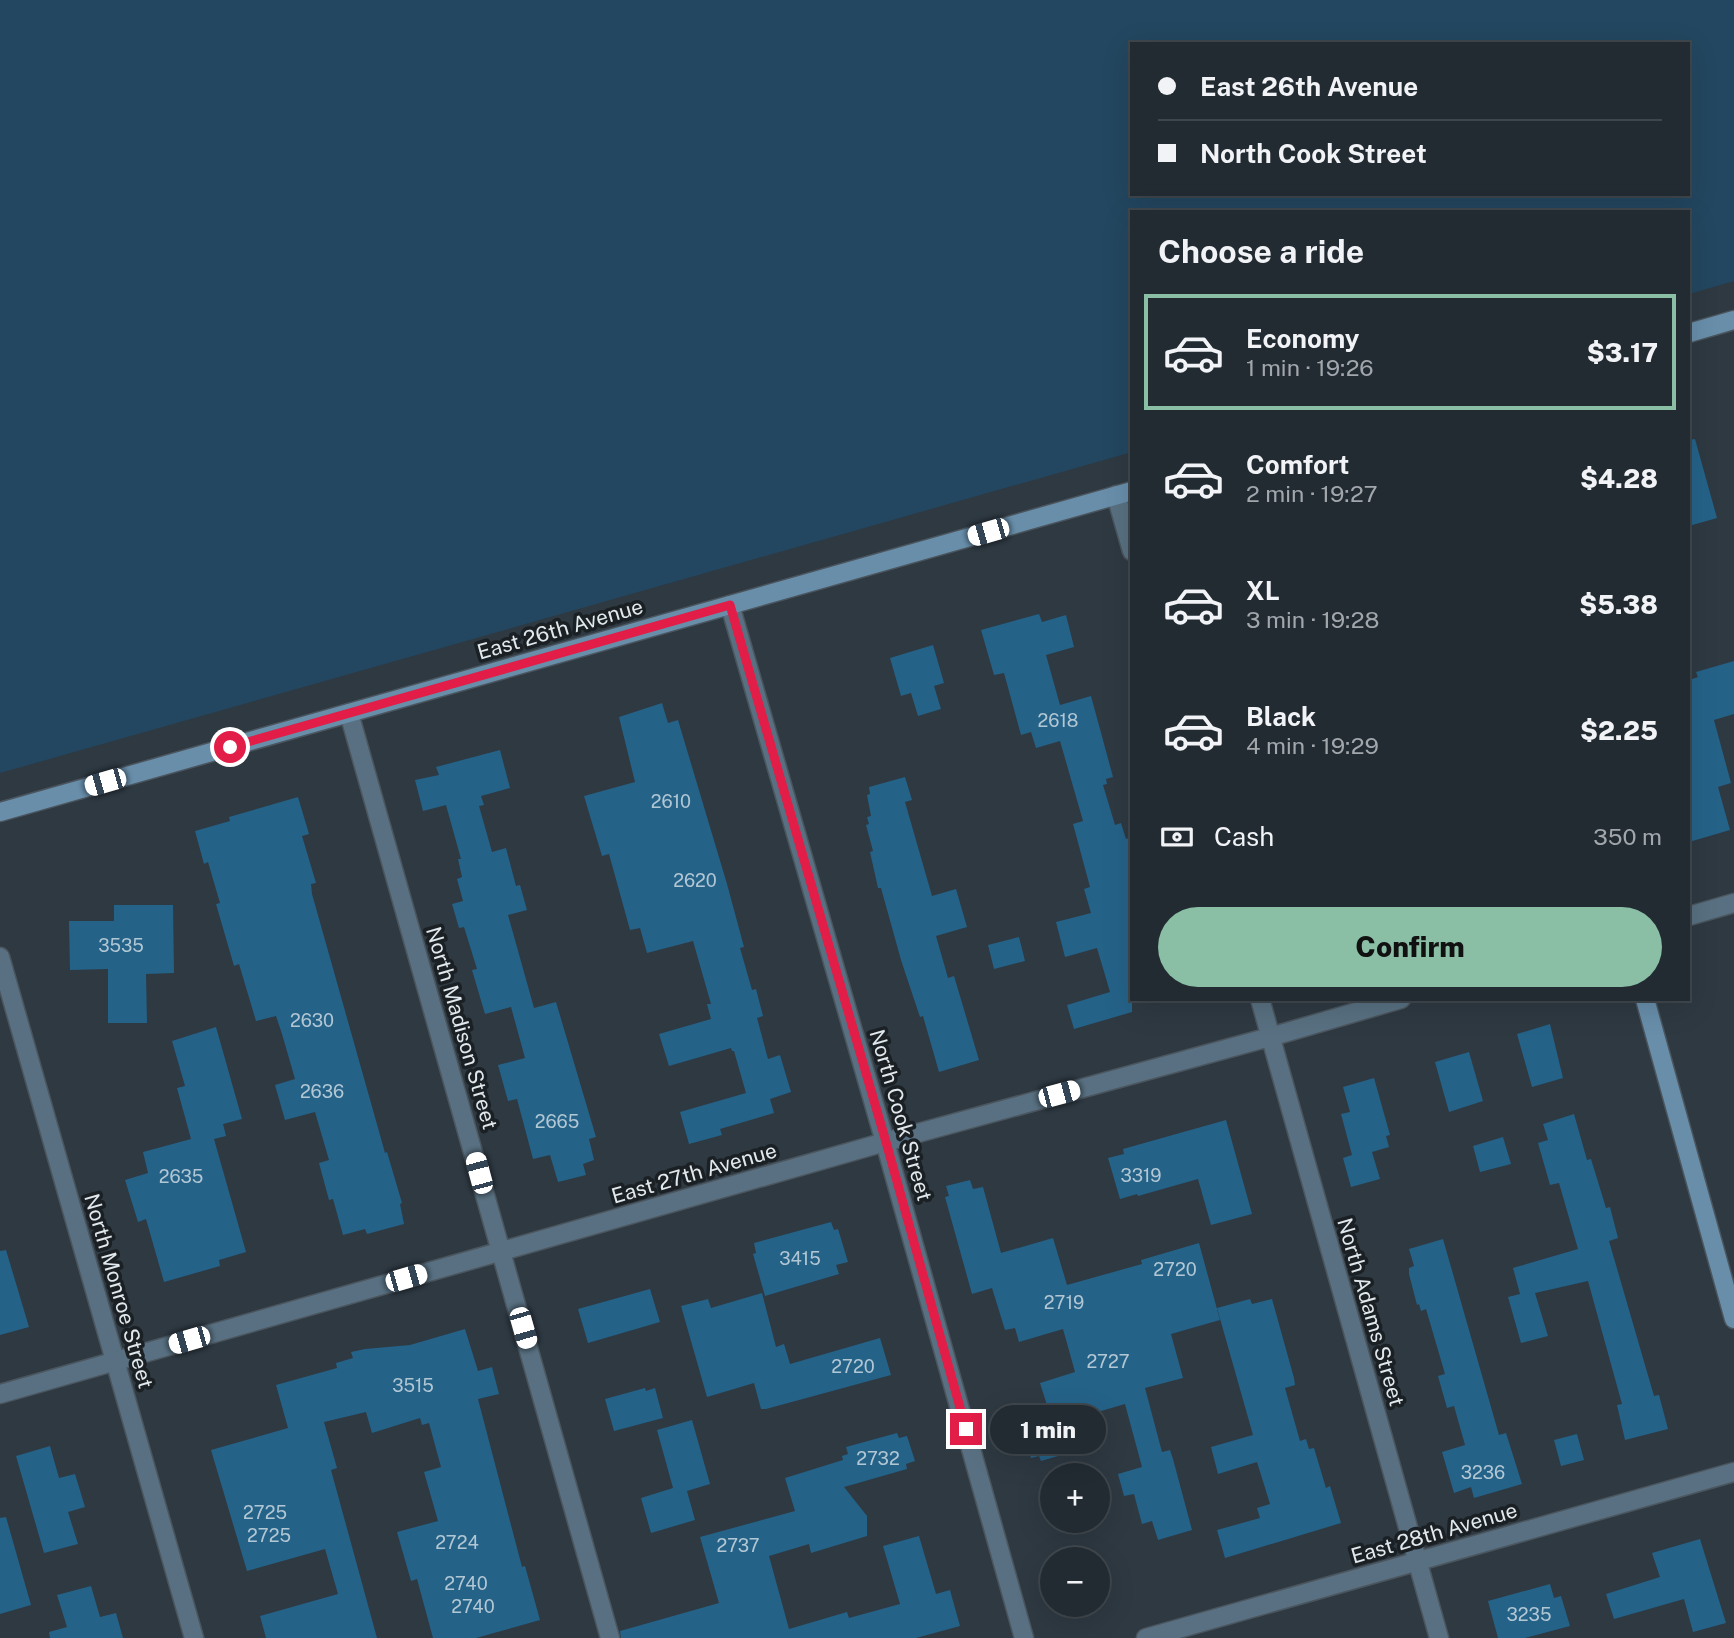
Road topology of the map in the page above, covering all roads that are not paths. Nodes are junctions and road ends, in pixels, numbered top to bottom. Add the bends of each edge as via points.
1 (1734, 320) edge
2 (1690, 333) edge
3 (1124, 493) edge
4 (1130, 536) edge
5 (730, 605) junction
6 (349, 713) junction
7 (0, 812) edge
8 (1734, 903) edge
9 (1690, 916) edge
10 (0, 957) edge
11 (1261, 1001) edge
12 (1394, 1001) edge
13 (1646, 1001) edge
14 (1270, 1037) junction
15 (886, 1142) junction
16 (501, 1251) junction
17 (1734, 1319) edge
18 (116, 1361) junction
19 (0, 1394) edge
20 (1734, 1472) edge
21 (1417, 1561) junction
22 (194, 1638) edge
23 (610, 1638) edge
24 (1024, 1638) edge
25 (1146, 1638) edge
26 (1439, 1638) edge

1 - 2 street
3 - 4 street
3 - 5 street, East 26th Avenue
5 - 6 street, East 26th Avenue
5 - 15 street, North Cook Street
6 - 7 street, East 26th Avenue
6 - 16 street, North Madison Street
8 - 9 street
10 - 18 street, North Monroe Street
11 - 14 street, North Adams Street
12 - 14 street, East 27th Avenue
13 - 17 street
14 - 15 street, East 27th Avenue
14 - 21 street, North Adams Street
15 - 16 street, East 27th Avenue
15 - 24 street, North Cook Street
16 - 18 street, East 27th Avenue
16 - 23 street, North Madison Street
18 - 19 street, East 27th Avenue
18 - 22 street, North Monroe Street
20 - 21 street, East 28th Avenue
21 - 25 street, East 28th Avenue
21 - 26 street, North Adams Street

